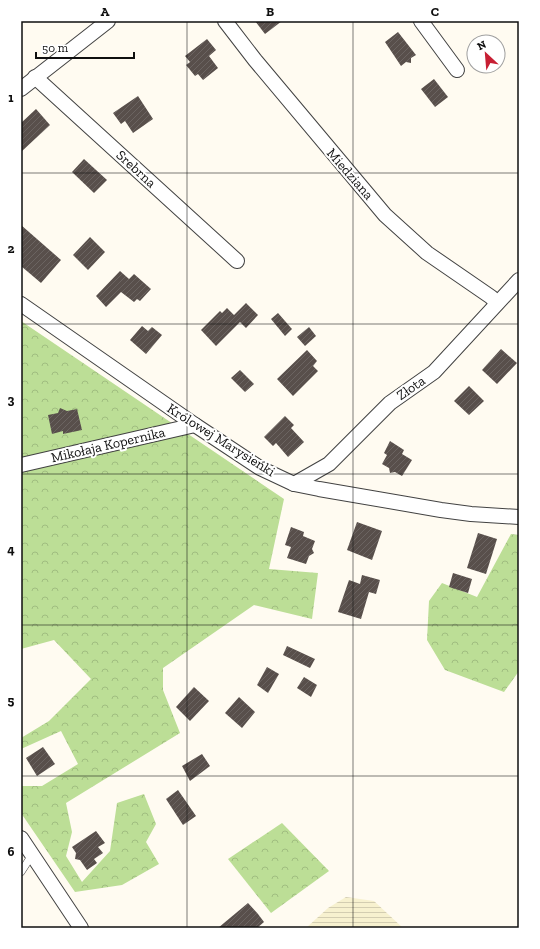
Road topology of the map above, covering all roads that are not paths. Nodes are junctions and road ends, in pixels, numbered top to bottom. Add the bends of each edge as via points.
1 (108, 21) edge
2 (225, 21) edge
3 (421, 21) edge
4 (458, 70) dead end
5 (35, 77) junction
6 (21, 89) edge
7 (237, 261) dead end
8 (519, 280) edge
9 (497, 303) junction
10 (21, 304) edge
11 (195, 426) junction
12 (21, 465) edge
13 (294, 484) junction
14 (519, 517) edge
15 (21, 838) edge
16 (32, 855) junction
17 (21, 872) edge
18 (81, 928) edge

1 - 5 street
2 - 9 street, Miedziana via 385,215 427,253
3 - 4 street
5 - 6 street
5 - 7 street, Srebrna
8 - 9 street, Złota
9 - 13 street, Złota via 434,372 390,403 329,464
10 - 11 street, Królowej Marysieńki
11 - 12 street, Mikołaja Kopernika
11 - 13 street, Królowej Marysieńki via 260,468
13 - 14 street, Królowej Marysieńki via 441,510
15 - 16 street
16 - 17 lane
16 - 18 street

